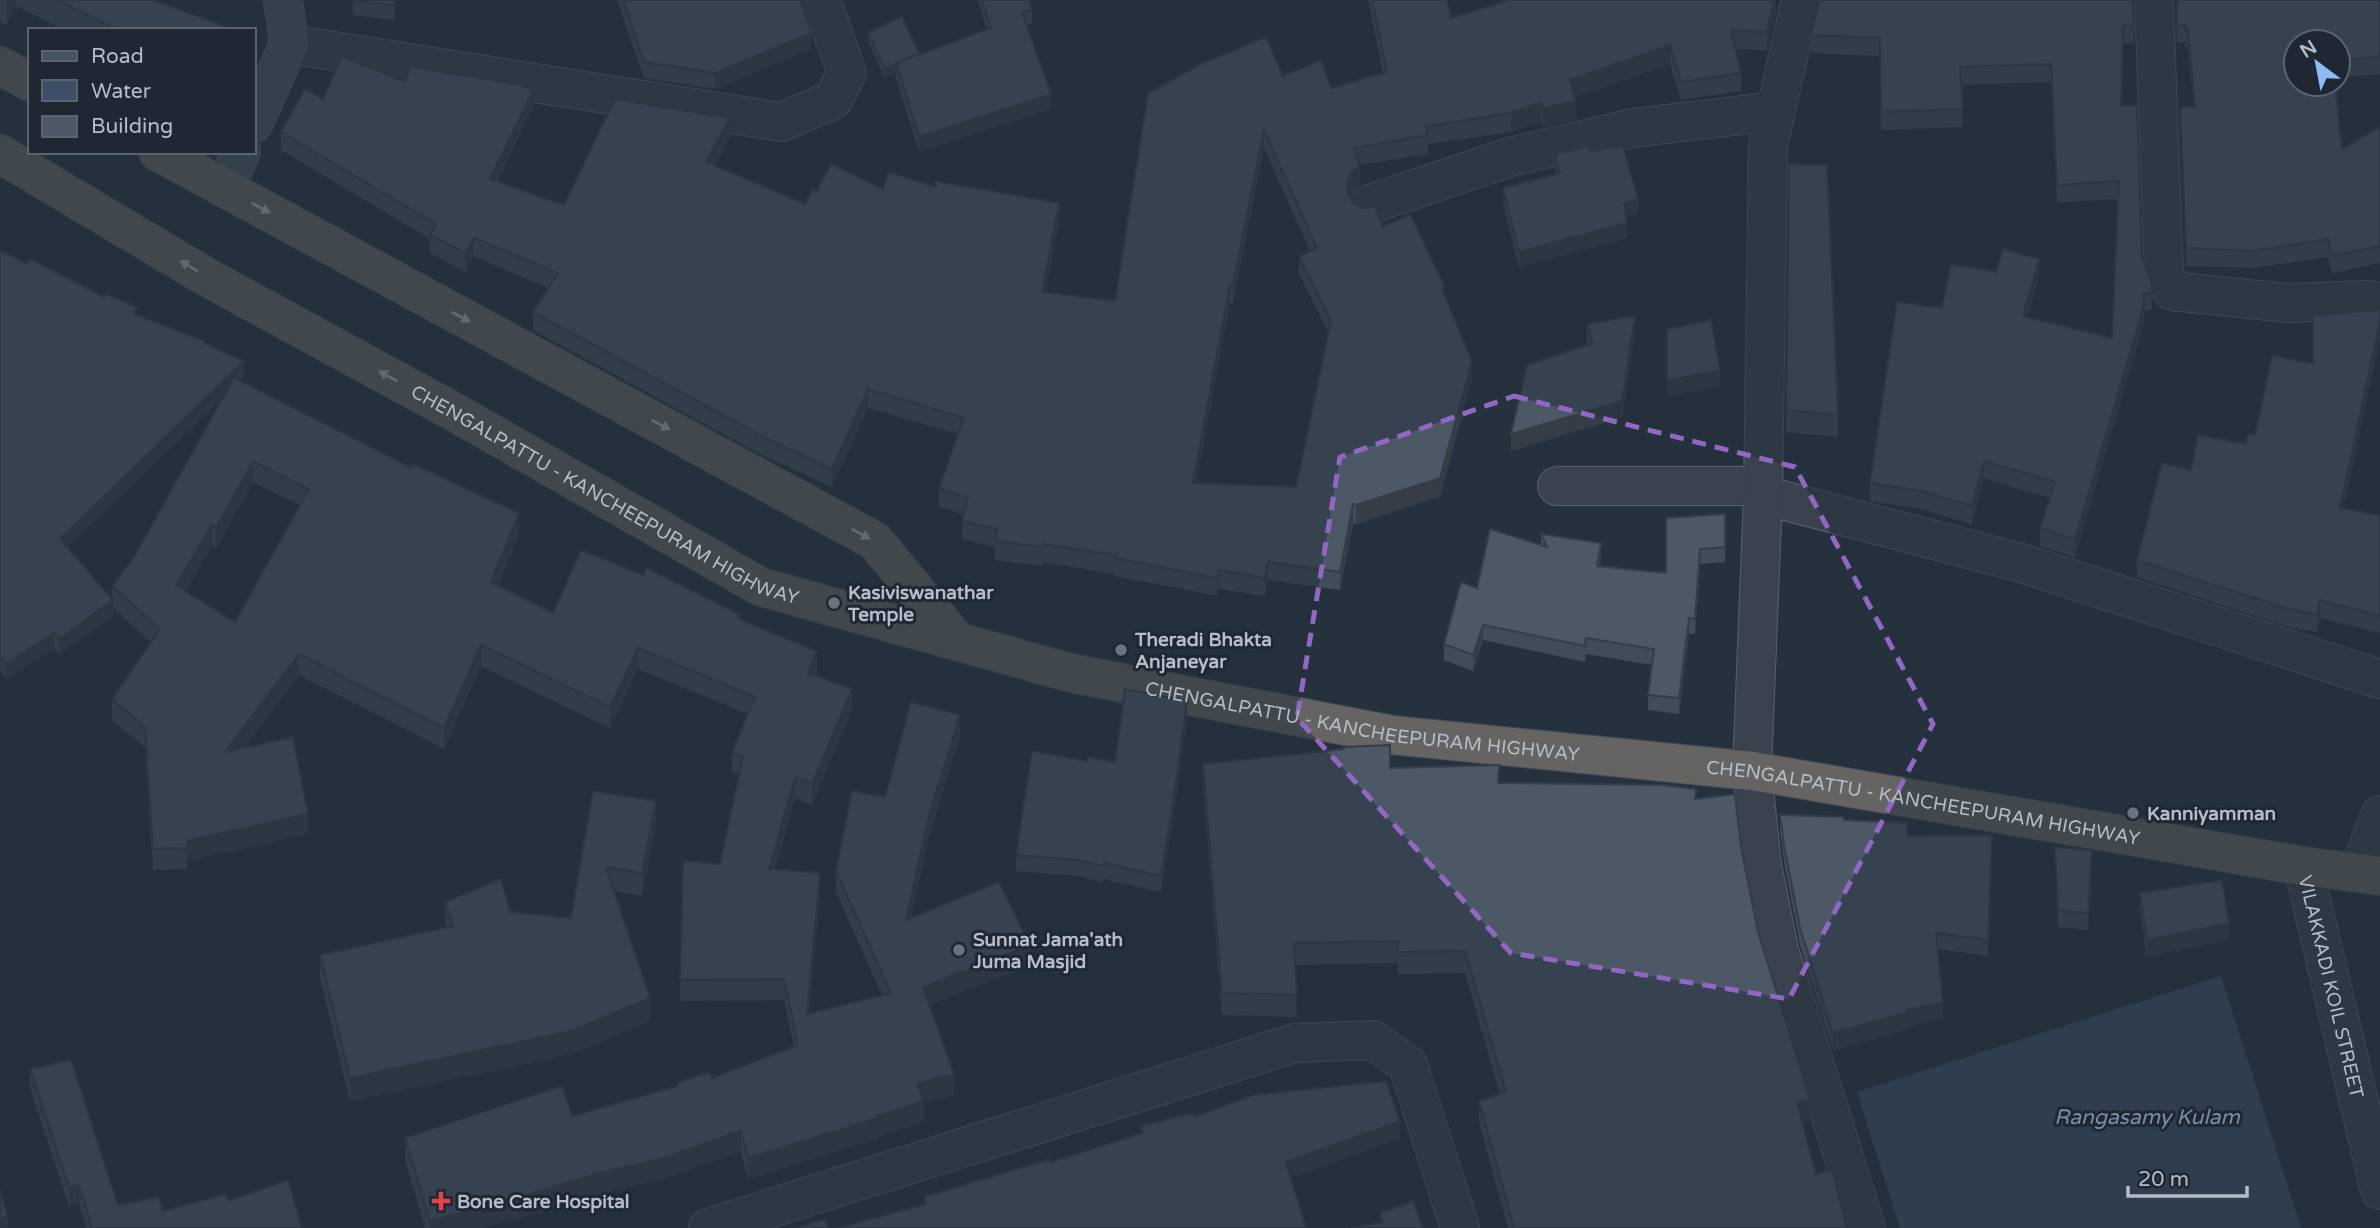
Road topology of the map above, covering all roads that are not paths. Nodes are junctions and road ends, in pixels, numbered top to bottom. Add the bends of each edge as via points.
1 (283, 0) edge
2 (821, 0) edge
3 (1801, 0) edge
4 (2154, 0) edge
5 (289, 44) junction
6 (0, 66) edge
7 (28, 81) edge
8 (1776, 111) junction
9 (256, 118) edge
10 (0, 154) edge
11 (162, 154) edge
12 (240, 154) edge
13 (225, 188) junction
14 (1368, 205) edge
15 (2380, 304) edge
16 (1557, 486) dead end
17 (1763, 490) junction
18 (957, 641) junction
19 (2380, 679) edge
20 (1752, 771) junction
21 (2380, 815) edge
22 (2303, 866) junction
23 (2369, 874) edge
24 (2380, 1190) edge
25 (708, 1228) edge
26 (1460, 1228) edge
27 (1867, 1228) edge

1 - 5 main road
2 - 5 street via 846,72 833,100 781,122
3 - 8 street
4 - 15 street via 2164,275 2172,291 2288,303 2370,300
5 - 9 main road
6 - 7 highway
8 - 14 street via 1620,131 1510,157
8 - 17 street via 1768,145
18 -> 10 highway, CHENGALPATTU - KANCHEEPURAM HIGHWAY via 761,587 468,419 210,279
11 - 13 highway
12 - 13 main road
13 -> 18 highway via 875,541
16 - 17 street
17 - 19 street via 2025,564
17 - 20 street
18 - 20 highway, CHENGALPATTU - KANCHEEPURAM HIGHWAY via 1071,673 1392,735
20 - 22 highway, CHENGALPATTU - KANCHEEPURAM HIGHWAY
20 - 27 street via 1762,865 1779,950
21 - 23 street
22 - 23 highway, CHENGALPATTU - KANCHEEPURAM HIGHWAY
22 - 24 street, VILAKKADI KOIL STREET
25 - 26 street via 1295,1043 1373,1040 1408,1065

